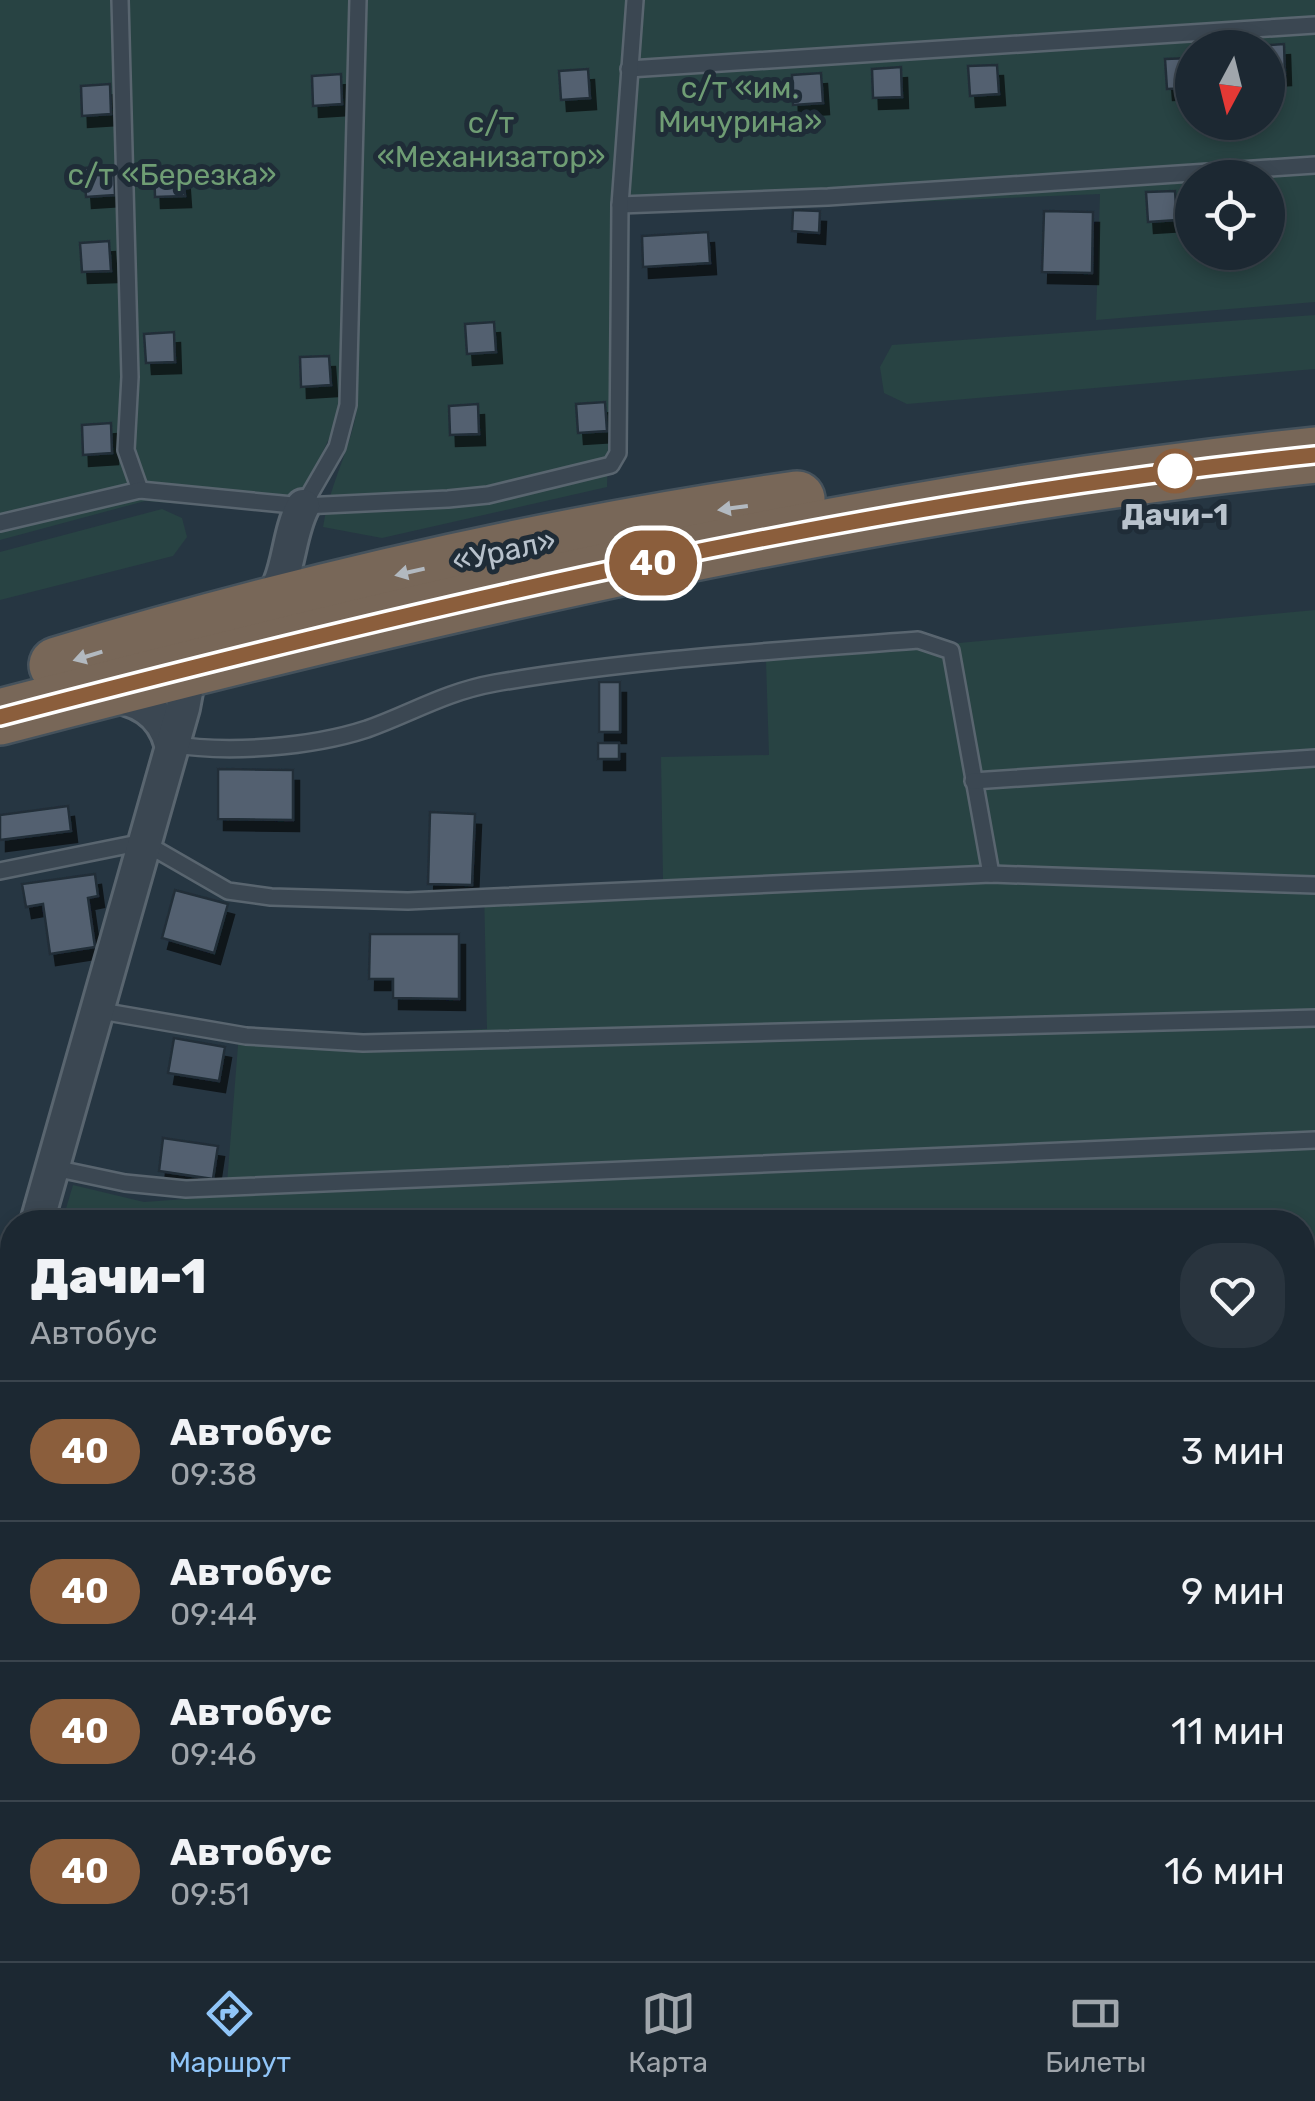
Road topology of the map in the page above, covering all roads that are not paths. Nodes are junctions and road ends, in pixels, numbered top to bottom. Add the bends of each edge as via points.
1 (120, 0) edge
2 (358, 0) edge
3 (634, 0) edge
4 (1315, 25) edge
5 (629, 69) junction
6 (1315, 165) edge
7 (620, 204) junction
8 (1315, 427) edge
9 (1315, 454) edge
10 (140, 490) junction
11 (303, 506) junction
12 (0, 523) edge
13 (286, 559) junction
14 (334, 590) junction
15 (256, 630) junction
16 (182, 649) junction
17 (0, 683) edge
18 (85, 694) junction
19 (0, 717) edge
20 (174, 735) junction
21 (1315, 758) edge
22 (973, 782) junction
23 (143, 842) junction
24 (0, 871) edge
25 (991, 874) junction
26 (1315, 885) edge
27 (95, 1010) junction
28 (1315, 1018) edge
29 (1315, 1140) edge
30 (54, 1168) junction
31 (41, 1210) edge

1 - 10 lane via 126,450
2 - 11 lane via 348,405 337,447
3 - 5 lane
4 - 5 lane
5 - 7 lane
6 - 7 lane
7 - 11 lane via 618,453 611,465 488,495
8 -> 14 highway, «Урал» via 1037,460 684,515
9 - 15 highway, «Урал» via 959,502 653,563
10 - 11 lane
10 - 12 lane
11 - 13 street
13 - 14 street via 291,577 304,588
13 - 15 street via 280,587
14 - 15 highway, «Урал»
15 - 16 highway, «Урал»
15 - 20 street via 207,682
16 -> 17 highway, «Урал»
16 - 18 highway, «Урал»
16 - 20 street via 189,683
18 - 19 highway, «Урал»
18 - 20 street via 121,696 147,707
20 - 22 lane via 227,750 325,738 366,729 448,692 619,664 918,640 950,651
20 - 23 street
21 - 22 lane
22 - 25 lane
23 - 24 lane
23 - 25 lane via 228,891 272,896 408,901
23 - 27 street
25 - 26 lane
27 - 28 lane via 246,1036 363,1043
27 - 30 street
29 - 30 lane via 186,1188
30 - 31 street

